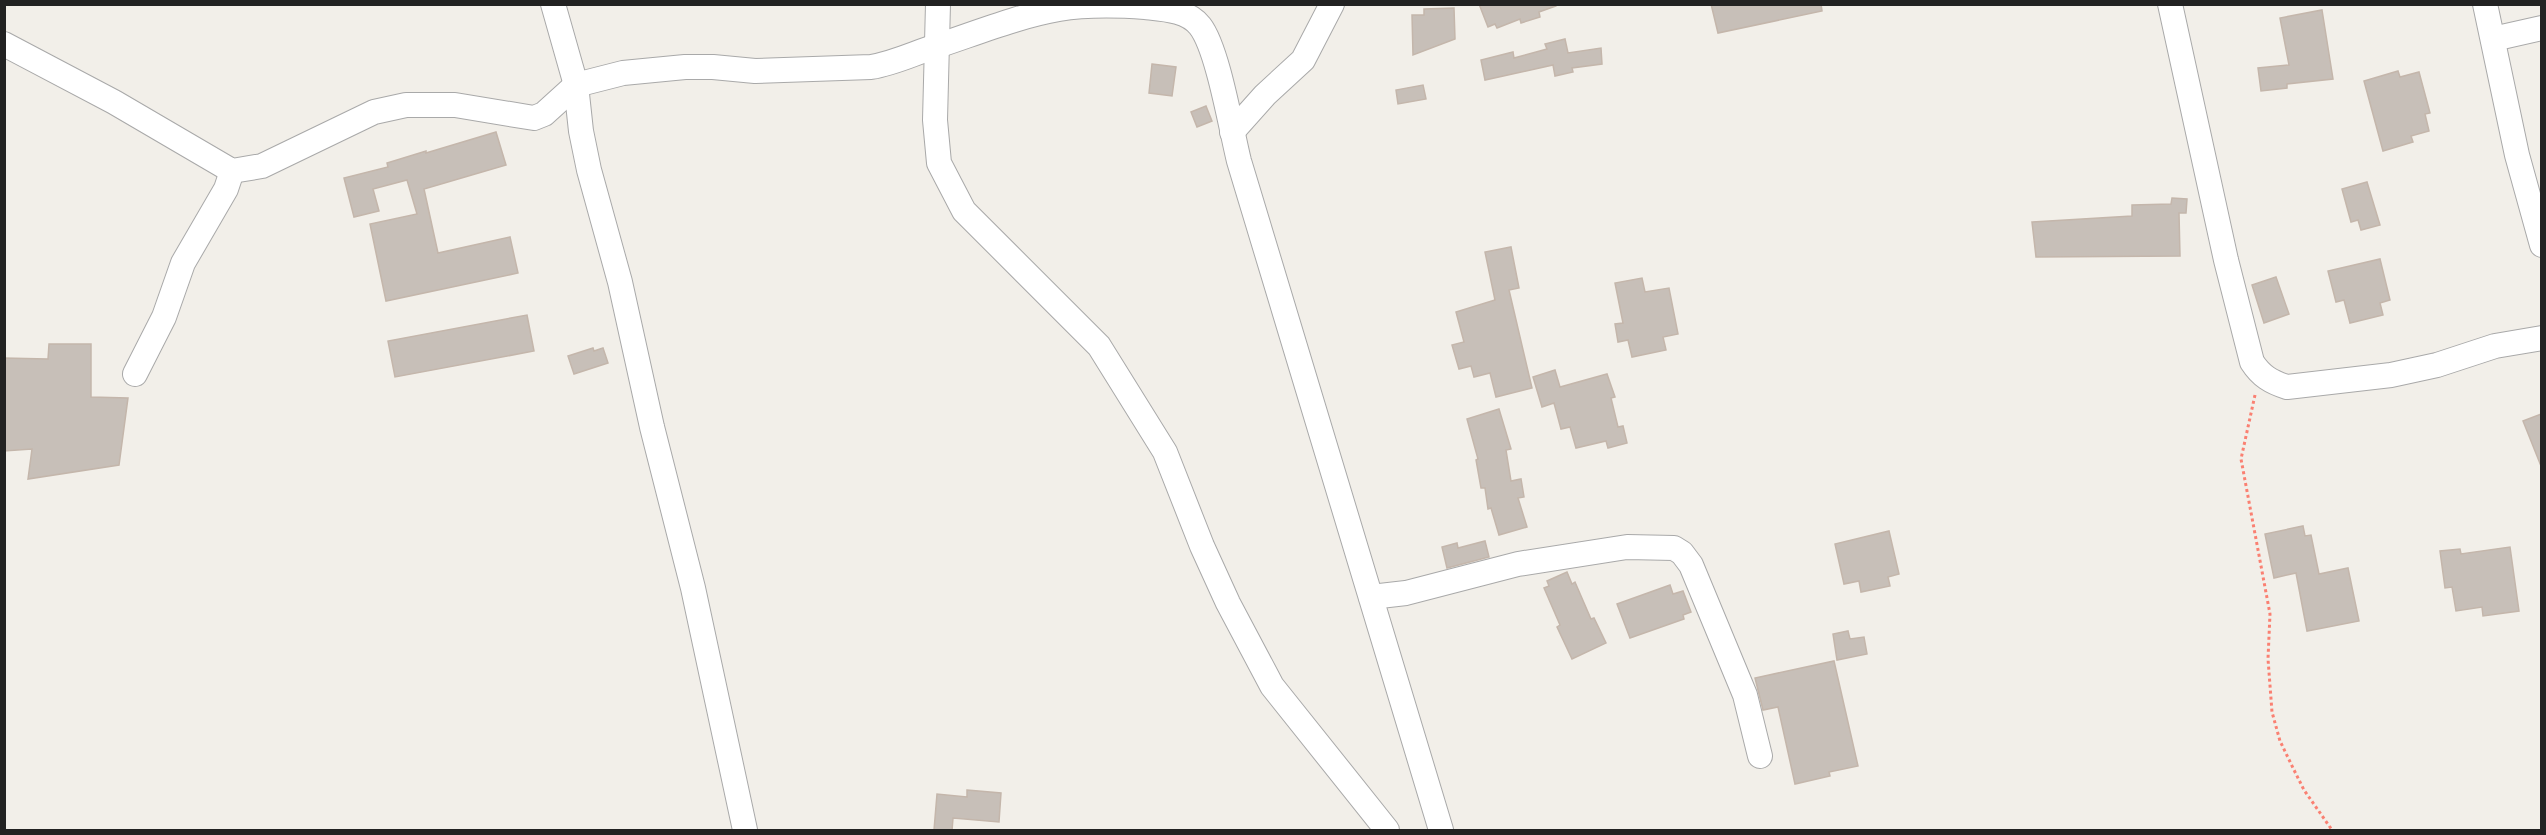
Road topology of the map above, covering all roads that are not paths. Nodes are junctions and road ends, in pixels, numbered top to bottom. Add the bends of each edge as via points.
1 (553, 4) edge
2 (938, 4) edge
3 (1332, 4) edge
4 (2170, 4) edge
5 (2485, 4) edge
6 (2541, 28) edge
7 (2493, 39) junction
8 (4, 44) edge
9 (937, 46) junction
10 (576, 85) junction
11 (1232, 132) junction
12 (232, 171) junction
13 (2541, 245) edge
14 (2541, 338) edge
15 (135, 374) dead end
16 (1371, 597) junction
17 (1760, 756) dead end
18 (745, 831) edge
19 (1388, 831) edge
20 (1441, 831) edge

1 - 10 street
2 - 9 street
3 - 11 street via 1303,60
4 - 14 street via 2226,260 2252,362 2259,373 2287,387 2391,375 2495,346
5 - 7 street
6 - 7 street
7 - 13 street
8 - 12 street
9 - 10 street via 889,64 849,69 754,71 685,67 603,77
9 - 11 street via 1057,10 1107,5 1180,12 1194,19 1206,35
9 - 19 street via 935,120 939,163 964,211 1099,346 1164,452 1206,556 1266,675
10 - 12 street via 544,114 534,118 456,105 392,107 262,166
10 - 18 street via 581,131 693,588
11 - 16 street
12 - 15 street via 183,263 164,317
16 - 17 street via 1416,591 1518,564 1610,549 1674,548 1691,565 1736,671
16 - 20 street

